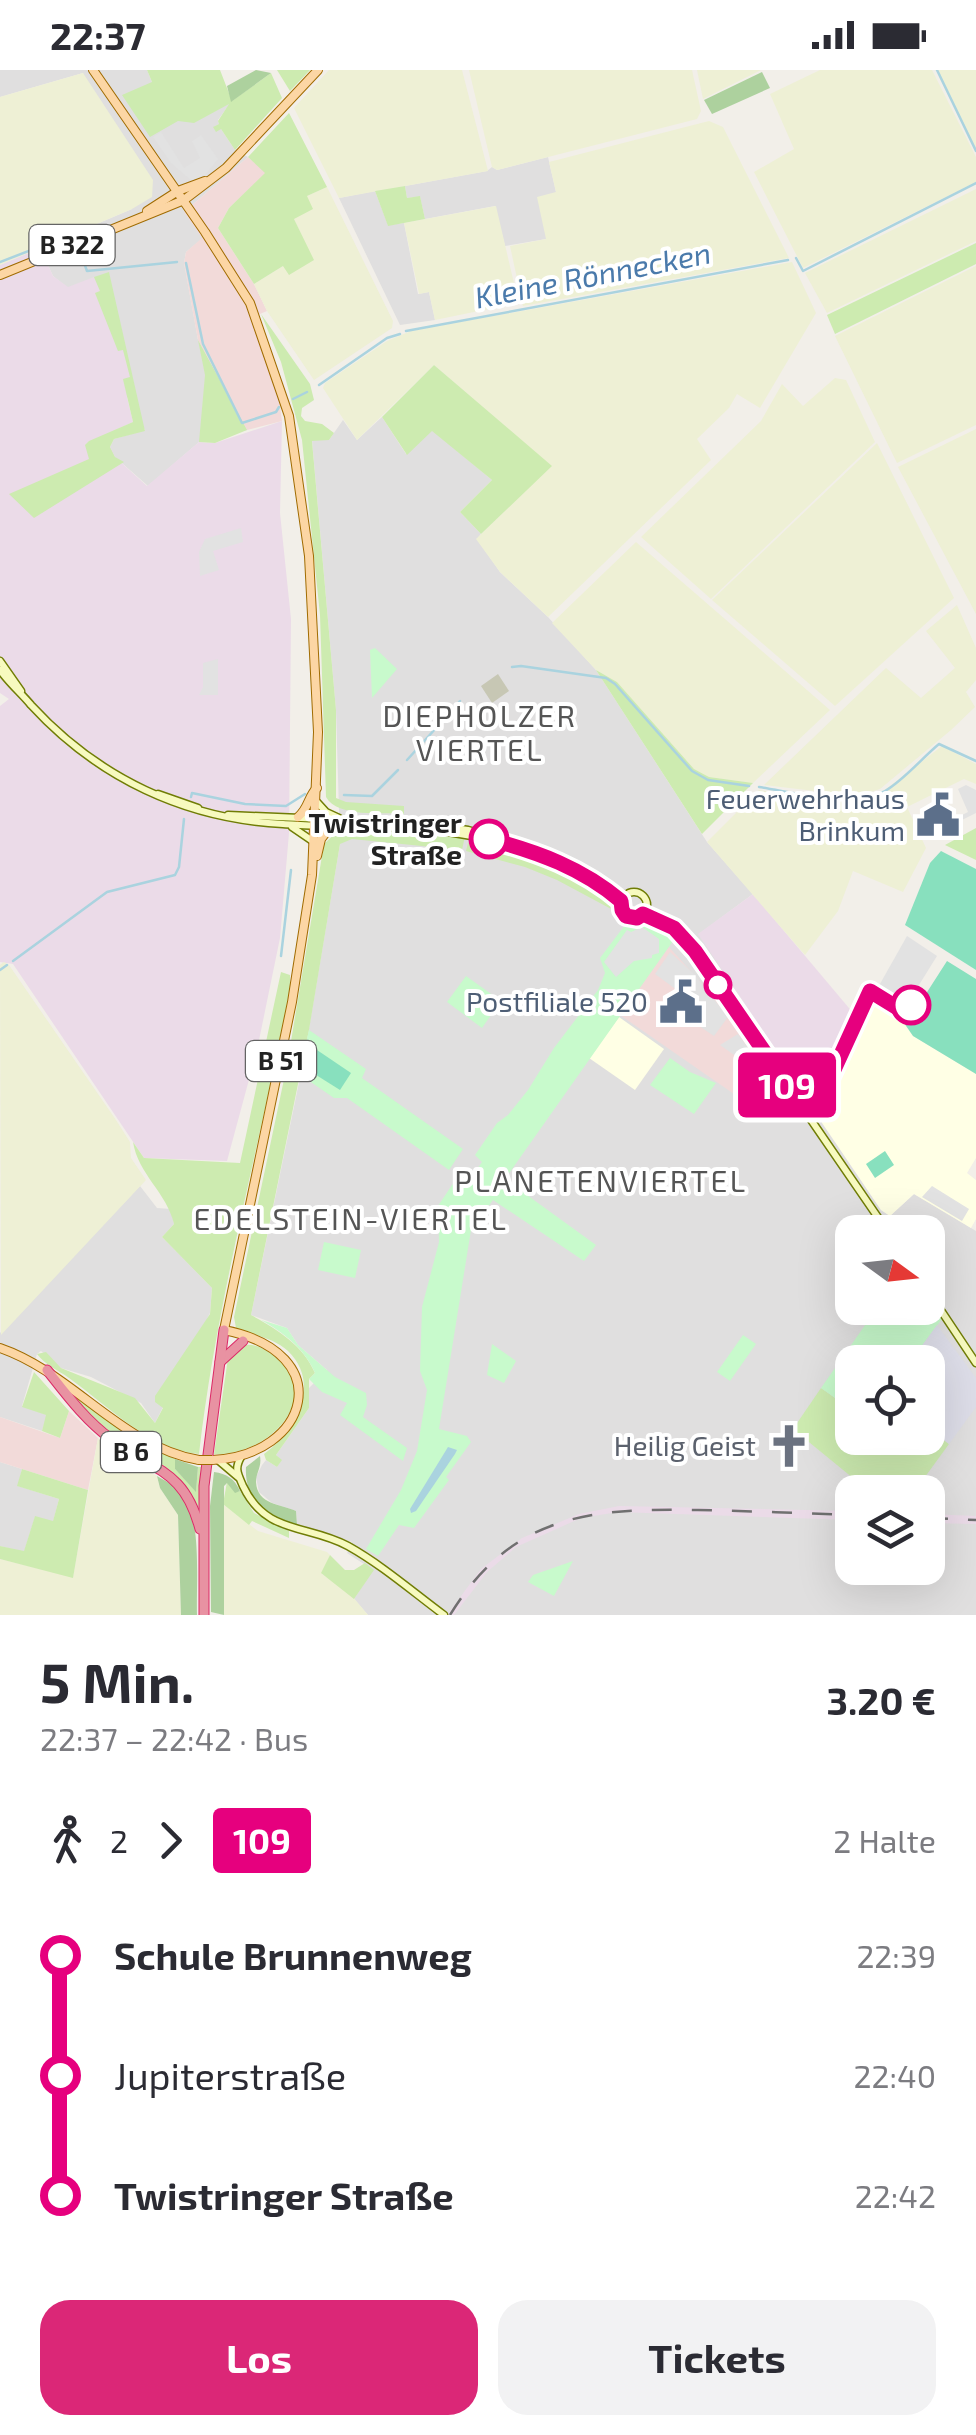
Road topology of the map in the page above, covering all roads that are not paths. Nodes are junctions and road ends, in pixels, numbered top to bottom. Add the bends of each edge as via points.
1 (93, 70) edge
2 (318, 70) edge
3 (165, 174) junction
4 (210, 180) junction
5 (200, 190) junction
6 (178, 191) junction
7 (184, 200) junction
8 (161, 202) junction
9 (143, 214) junction
10 (195, 217) junction
11 (0, 275) edge
12 (0, 662) edge
13 (0, 670) edge
14 (24, 696) junction
15 (317, 788) junction
16 (316, 801) junction
17 (227, 816) junction
18 (298, 816) junction
19 (344, 820) junction
20 (315, 822) junction
21 (286, 824) junction
22 (330, 827) junction
23 (314, 842) junction
24 (525, 849) junction
25 (312, 875) junction
26 (623, 898) junction
27 (644, 911) junction
28 (876, 1215) edge
29 (945, 1316) edge
30 (224, 1330) junction
31 (247, 1340) junction
32 (0, 1348) edge
33 (976, 1362) edge
34 (218, 1364) junction
35 (47, 1370) junction
36 (241, 1457) junction
37 (217, 1460) junction
38 (238, 1478) junction
39 (244, 1486) junction
40 (202, 1538) junction
41 (204, 1615) edge
42 (444, 1615) edge

1 - 3 main road, B 51
2 - 4 main road, B 322
3 - 6 main road, B 51
3 - 8 main road
4 - 5 main road, B 322
4 - 6 main road, B 322
5 - 7 main road, B 322
5 - 10 main road
6 - 7 main road, B 51
6 - 8 main road, B 322
7 - 9 main road, B 322
7 - 10 main road, B 51
8 - 9 main road, B 322
9 - 11 main road, B 322
10 - 15 main road, B 51 via 250,303 290,416 313,605
12 - 14 street
13 - 14 street
14 - 17 street via 104,769 147,791
15 - 16 main road, B 51
15 - 18 main road
16 - 19 street
16 - 20 main road, B 51
17 - 18 street
17 - 21 street
18 - 20 street
19 - 20 street
19 - 24 street via 449,827
20 - 21 street
20 - 22 street
20 - 23 main road, B 51
21 - 23 street
22 - 24 street via 448,832
22 - 25 main road, B 51
23 - 25 main road, B 51
24 - 26 street
25 - 30 main road, B 51
26 - 27 street via 641,894
26 - 27 street via 626,916
27 - 28 street via 695,951
29 - 33 street
30 - 31 main road, B 6
30 - 34 highway, B 51
31 - 34 highway
31 - 36 main road, B 6 via 287,1359 300,1388 291,1417 260,1449
32 - 35 main road, B 6
34 - 40 highway, B 51
35 - 37 main road, B 6, bridge via 157,1446
35 - 40 highway, B 6 via 96,1427 183,1487
36 - 37 main road, B 6
36 - 38 street
36 - 39 street
37 - 38 street
38 - 39 street
39 - 42 street via 262,1514 350,1547
40 - 41 highway, B 6

